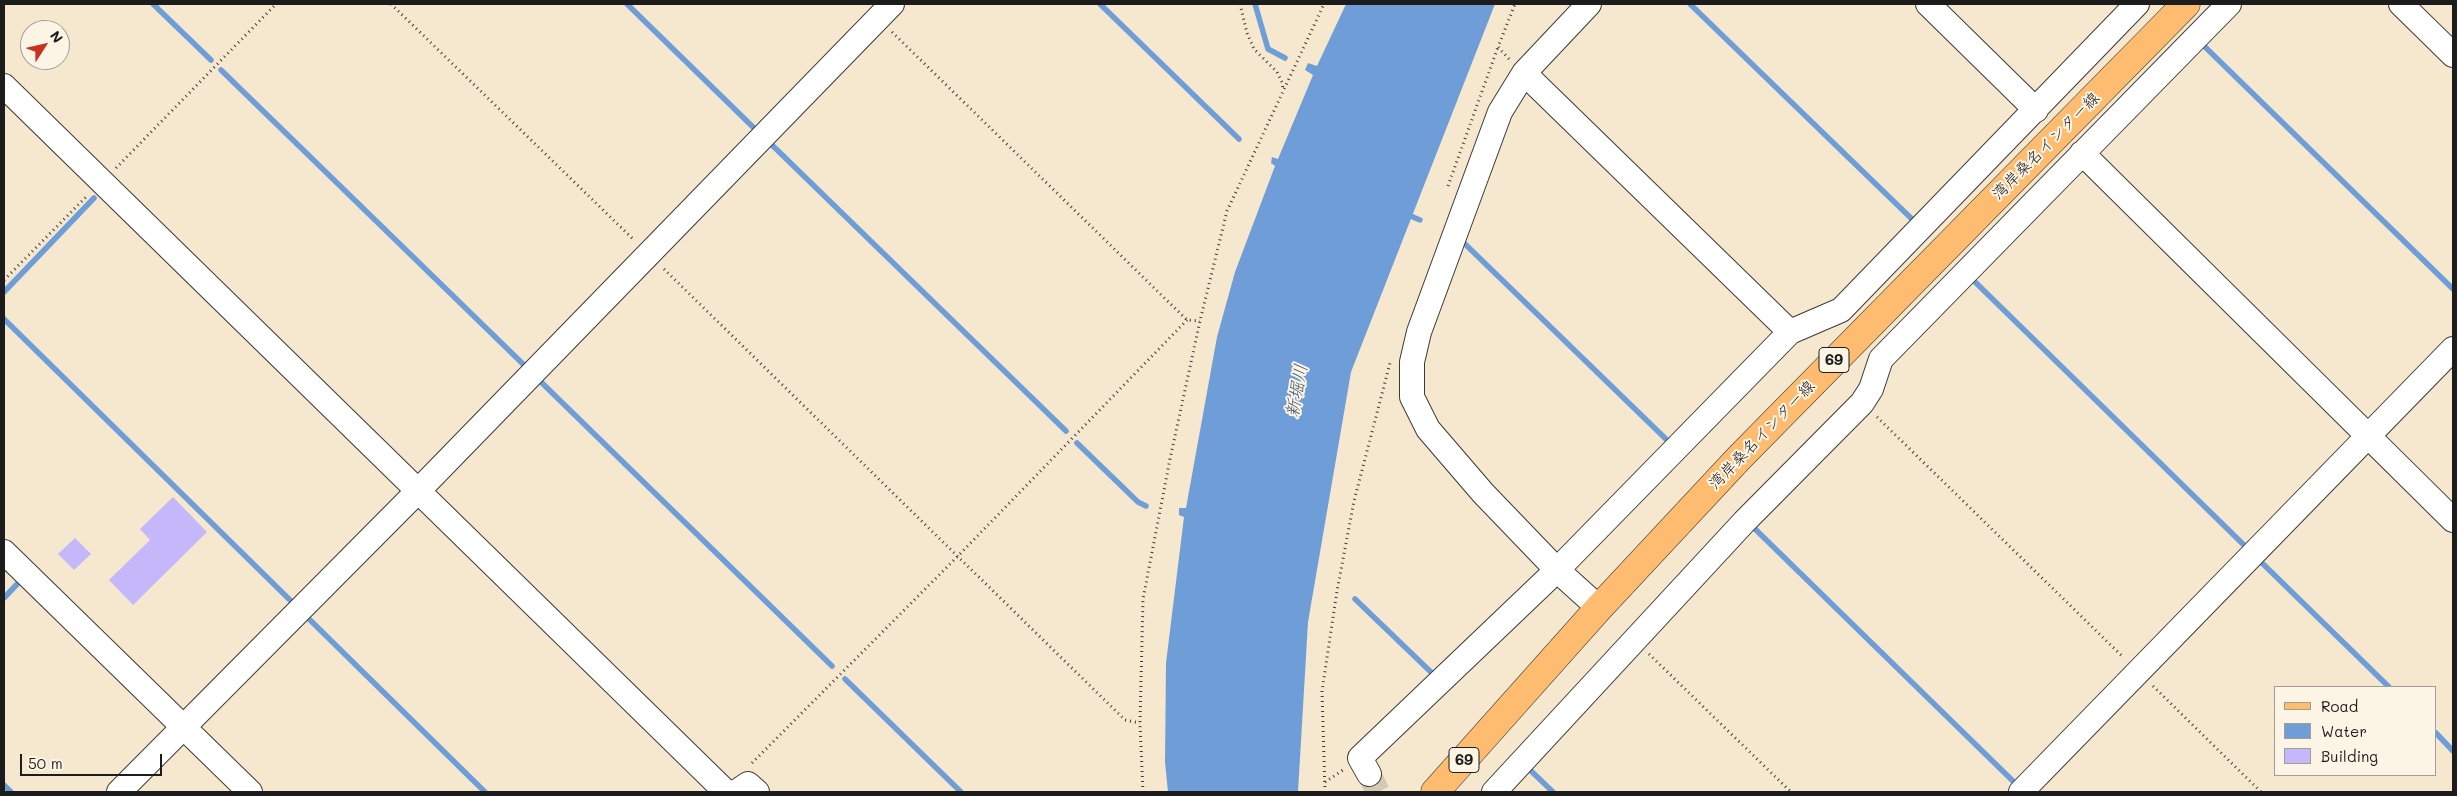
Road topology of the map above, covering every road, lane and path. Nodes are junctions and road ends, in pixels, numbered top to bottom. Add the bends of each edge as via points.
1 (276, 4) edge
2 (391, 4) edge
3 (1240, 4) edge
4 (1324, 4) edge
5 (1515, 4) edge
6 (1589, 4) edge
7 (1928, 4) edge
8 (2138, 4) edge
9 (2186, 4) edge
10 (2229, 4) edge
11 (2401, 4) edge
12 (885, 11) edge
13 (1498, 48) junction
14 (2453, 55) edge
15 (1524, 73) junction
16 (4, 86) edge
17 (1283, 91) junction
18 (2036, 110) junction
19 (2082, 153) junction
20 (101, 182) junction
21 (1448, 187) dead end
22 (648, 253) junction
23 (4, 280) edge
24 (1187, 320) junction
25 (1200, 320) junction
26 (1790, 332) junction
27 (2453, 349) edge
28 (1391, 357) dead end
29 (1862, 403) junction
30 (2368, 435) junction
31 (418, 491) junction
32 (2453, 520) edge
33 (4, 552) edge
34 (957, 557) junction
35 (1557, 570) junction
36 (1599, 608) junction
37 (1634, 640) junction
38 (2138, 672) junction
39 (1140, 723) junction
40 (183, 727) junction
41 (747, 768) dead end
42 (1368, 774) tunnel mouth
43 (119, 792) edge
44 (250, 792) edge
45 (726, 792) edge
46 (736, 792) edge
47 (757, 792) edge
48 (1143, 792) edge
49 (1325, 792) edge
50 (1435, 792) edge
51 (1494, 792) edge
52 (1791, 792) edge
53 (2021, 792) edge
54 (2261, 792) edge

1 - 20 path
2 - 22 path
3 - 17 path via 1254,49 1277,72
4 - 17 path
5 - 13 path
6 - 15 street
7 - 18 street
8 - 18 street
9 - 36 main road, 湾岸桑名インター線 / 69 via 1866,327
10 - 19 street
11 - 14 street
12 - 22 street
12 - 24 path
13 - 15 path
13 - 21 path
15 - 26 street
15 - 35 street via 1500,112 1419,332 1412,362 1412,397 1428,429
16 - 20 street
17 - 25 path via 1227,211
18 - 26 street via 1841,310
19 - 29 street via 1881,359 1871,389
19 - 30 street
20 - 23 path
20 - 31 street
22 - 31 street
22 - 34 path
24 - 25 path
24 - 34 path
25 - 39 path via 1143,599
26 - 35 street
27 - 30 street
28 - 49 path via 1354,501 1322,691
29 - 37 street via 1744,522
29 - 38 path
30 - 32 street
30 - 38 street
31 - 40 street
31 - 45 street
33 - 40 street
34 - 39 path via 1125,720
34 - 41 path
35 - 36 street
35 - 42 street via 1360,758
36 - 50 main road, 湾岸桑名インター線 / 69
37 - 51 street
37 - 52 path
38 - 53 street
38 - 54 path
39 - 48 path
40 - 43 street
40 - 44 street
46 - 47 street via 748,784

